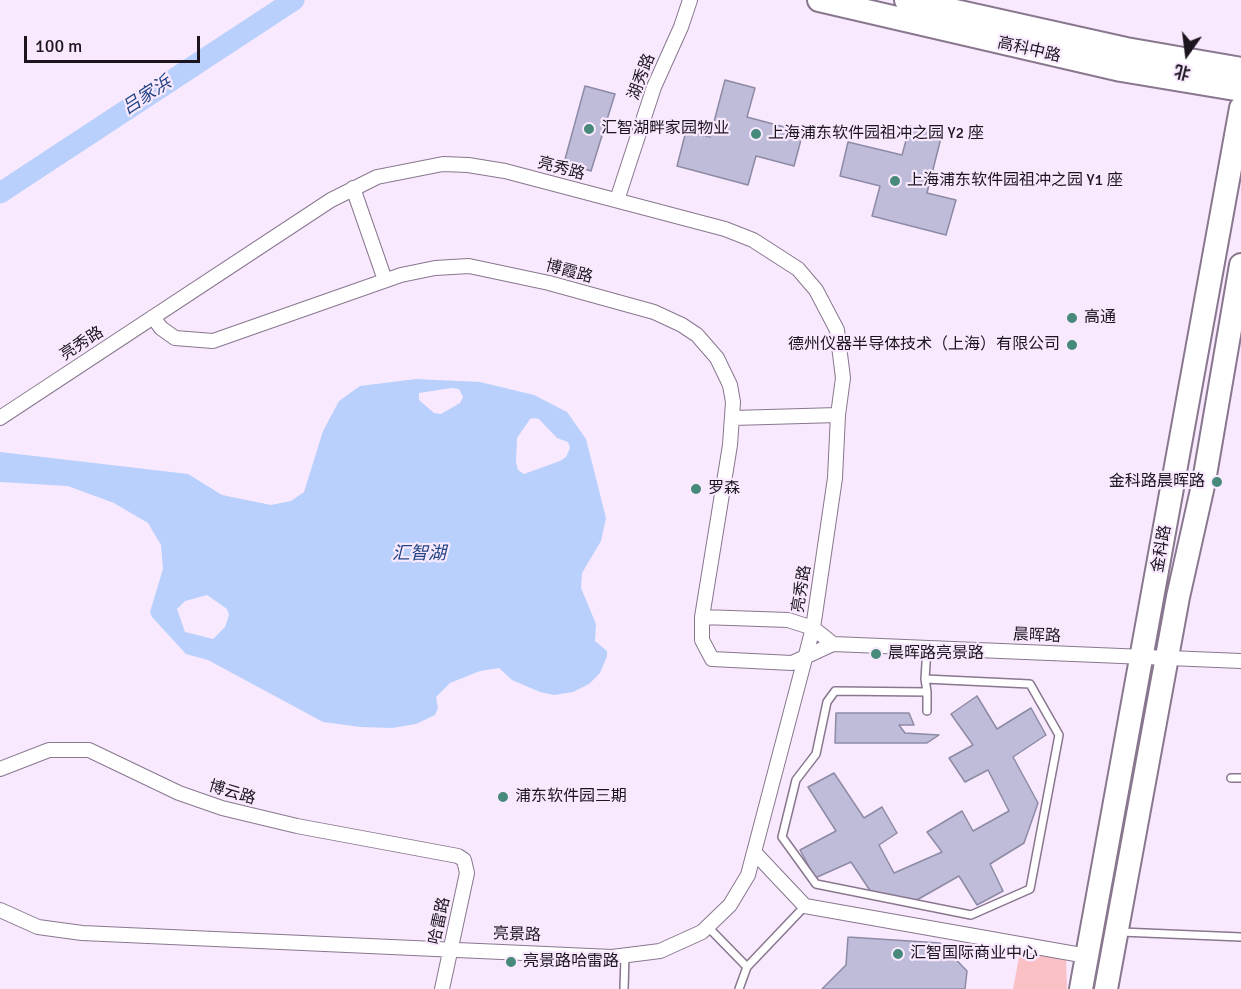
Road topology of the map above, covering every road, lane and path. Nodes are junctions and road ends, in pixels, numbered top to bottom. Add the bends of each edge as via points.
1 (690, 0) edge
2 (819, 0) edge
3 (906, 0) edge
4 (1241, 69) edge
5 (1241, 90) edge
6 (1241, 108) edge
7 (353, 188) junction
8 (617, 200) junction
9 (1241, 265) edge
10 (385, 280) junction
11 (153, 317) junction
12 (838, 416) junction
13 (0, 418) edge
14 (733, 418) junction
15 (702, 617) junction
16 (813, 628) junction
17 (832, 644) junction
18 (927, 648) junction
19 (1143, 657) junction
20 (1167, 658) junction
21 (804, 660) junction
22 (1241, 661) edge
23 (925, 679) junction
24 (927, 692) junction
25 (927, 711) dead end
26 (0, 769) edge
27 (1231, 778) dead end
28 (1241, 778) edge
29 (755, 853) junction
30 (464, 860) joint
31 (805, 906) junction
32 (0, 910) edge
33 (708, 927) junction
34 (1116, 932) junction
35 (1241, 937) edge
36 (450, 950) junction
37 (625, 956) junction
38 (1087, 956) junction
39 (747, 967) junction
40 (442, 989) edge
41 (624, 989) edge
42 (739, 989) edge
43 (1081, 989) edge
44 (1106, 989) edge

1 - 8 street, 湖秀路 via 654,87
2 - 5 main road, 高科中路 via 1099,66
3 - 4 main road, 高科中路 via 1126,49
6 - 19 main road, 金科路
7 - 8 street, 亮秀路 via 401,170 468,165
7 - 10 street
7 - 11 street, 亮秀路
8 - 12 street, 亮秀路 via 753,240 798,269 816,290 837,330 843,378
9 - 20 main road, 金科路 via 1204,481
10 - 11 street, 博霞路 via 213,341 175,338
10 - 14 street, 博霞路 via 435,268 487,268 669,318 697,335 717,358 729,386
11 - 13 street, 亮秀路
12 - 14 street
12 - 16 street, 亮秀路 via 835,478
14 - 15 street, 博霞路
15 - 16 street via 788,620
15 - 21 street via 702,640 712,659 782,664
16 - 17 street
16 - 21 street, 亮景路
17 - 18 street, 晨晖路
17 - 21 street
18 - 19 street, 晨晖路
18 - 23 lane
19 - 20 street, 晨晖路
19 - 38 main road, 金科路
20 - 22 street, 晨晖路
20 - 34 main road, 金科路
21 - 29 street, 亮景路
23 - 24 lane
23 - 24 lane via 1030,684 1059,735 1030,889 971,915 816,884 782,837 796,780 816,754 827,702 835,691
24 - 25 lane
26 - 30 street, 博云路 via 49,750 89,750 222,808
27 - 28 lane
29 - 31 street
29 - 33 street, 亮景路 via 740,891
30 - 36 street, 哈雷路 via 467,873
31 - 38 street
31 - 39 lane
32 - 36 street, 亮景路 via 38,927 82,933
33 - 37 street, 亮景路 via 680,945
33 - 39 lane
34 - 35 lane
34 - 44 main road, 金科路
36 - 37 street, 亮景路
36 - 40 street, 哈雷路
37 - 41 lane
38 - 43 main road, 金科路
39 - 42 lane

